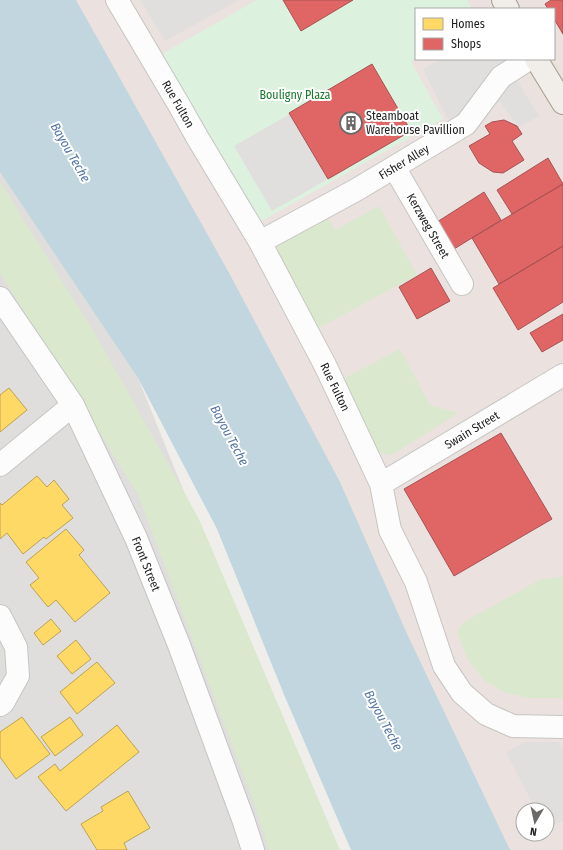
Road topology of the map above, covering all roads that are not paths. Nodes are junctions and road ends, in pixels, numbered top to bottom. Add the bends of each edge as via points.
1 (117, 0) edge
2 (527, 60) edge
3 (537, 60) edge
4 (563, 104) edge
5 (394, 167) junction
6 (260, 242) junction
7 (462, 284) dead end
8 (0, 298) edge
9 (563, 375) edge
10 (73, 405) junction
11 (0, 465) edge
12 (381, 484) junction
13 (0, 616) edge
14 (0, 705) edge
15 (563, 727) edge
16 (253, 850) edge

1 - 6 street, Rue Fulton
2 - 5 street, Fisher Alley via 501,77 466,124
3 - 4 main road
5 - 6 street, Fisher Alley
5 - 7 street, Kerzweg Street
6 - 12 street, Rue Fulton via 324,365
8 - 10 street, Front Street
9 - 12 street, Swain Street
10 - 11 street
10 - 16 street, Front Street via 138,545 179,645 244,819
12 - 15 street, Rue Fulton via 390,530 416,582 444,666 462,694 486,714 513,726
13 - 14 street via 16,647 18,676

